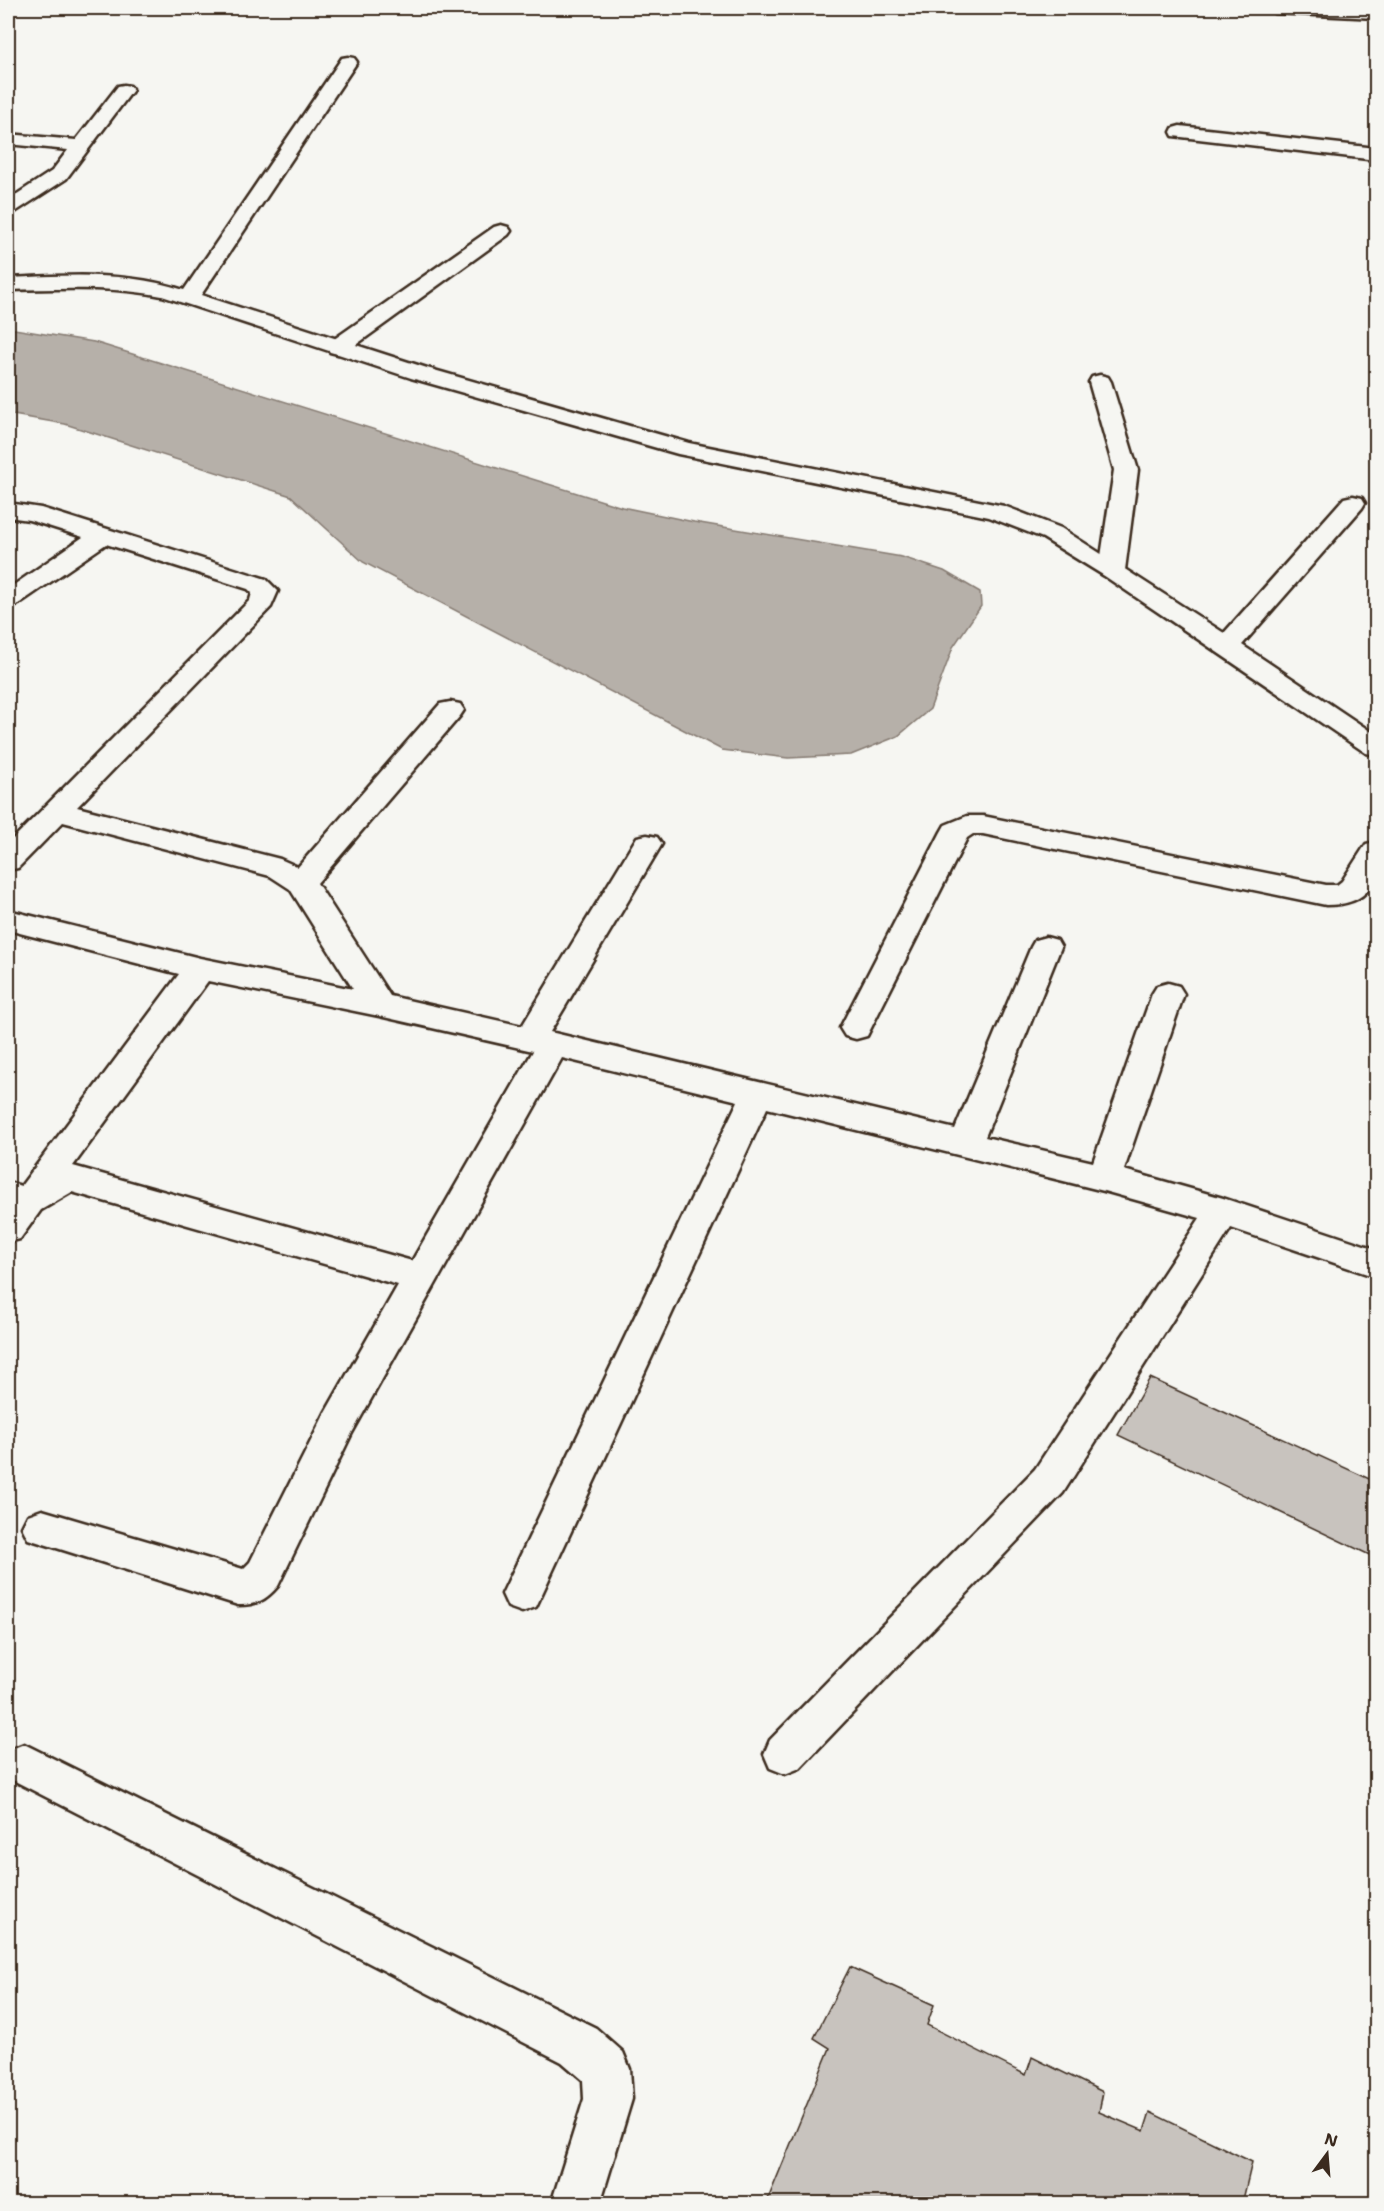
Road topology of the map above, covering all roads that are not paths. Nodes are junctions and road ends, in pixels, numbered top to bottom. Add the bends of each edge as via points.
1 (1275, 8) edge
2 (1357, 9) edge
3 (1377, 13) edge
4 (348, 62) dead end
5 (124, 90) dead end
6 (1180, 132) dead end
7 (8, 138) edge
8 (82, 146) junction
9 (1377, 154) edge
10 (8, 208) edge
11 (501, 231) dead end
12 (8, 284) edge
13 (189, 298) junction
14 (338, 347) junction
15 (1100, 382) dead end
16 (1353, 503) dead end
17 (8, 510) edge
18 (103, 535) junction
19 (1112, 570) junction
20 (8, 600) edge
21 (1226, 646) junction
22 (450, 710) dead end
23 (1377, 747) edge
24 (57, 811) junction
25 (647, 844) dead end
26 (1377, 851) edge
27 (8, 861) edge
28 (301, 882) junction
29 (8, 920) edge
30 (1046, 947) dead end
31 (200, 969) junction
32 (1168, 994) dead end
33 (379, 1005) junction
34 (856, 1028) dead end
35 (541, 1042) junction
36 (757, 1095) junction
37 (965, 1145) junction
38 (1104, 1179) junction
39 (17, 1198) edge
40 (1223, 1211) junction
41 (8, 1229) edge
42 (1377, 1263) edge
43 (421, 1278) junction
44 (42, 1527) dead end
45 (522, 1594) dead end
46 (785, 1755) dead end
47 (24, 1764) dead end
48 (574, 2204) edge

1 - 2 street
2 - 3 street
4 - 13 street
5 - 8 street
6 - 9 street
7 - 8 street
8 - 10 street via 59,175
11 - 14 street
12 - 13 street via 132,283
13 - 14 street
14 - 19 street via 686,449 994,512 1052,533
15 - 19 street via 1126,470
16 - 21 street
17 - 18 street via 32,513
18 - 20 street
18 - 24 street via 257,584 265,591 262,602
19 - 21 street
21 - 23 street
22 - 28 street
24 - 27 street
24 - 28 street via 280,869
25 - 35 street
26 - 34 street via 1353,888 1344,895 1326,895 983,825 967,825 955,832
28 - 33 street
29 - 31 street
30 - 37 street
31 - 33 street
31 - 39 street
32 - 38 street
33 - 35 street
35 - 36 street
35 - 43 street
36 - 37 street
36 - 45 street
37 - 38 street
38 - 40 street
39 - 41 street
39 - 43 street via 68,1179
40 - 42 street
40 - 46 street via 1049,1481
43 - 44 street via 338,1425 264,1574 252,1587 238,1587
47 - 48 street via 579,2045 606,2069 608,2099

